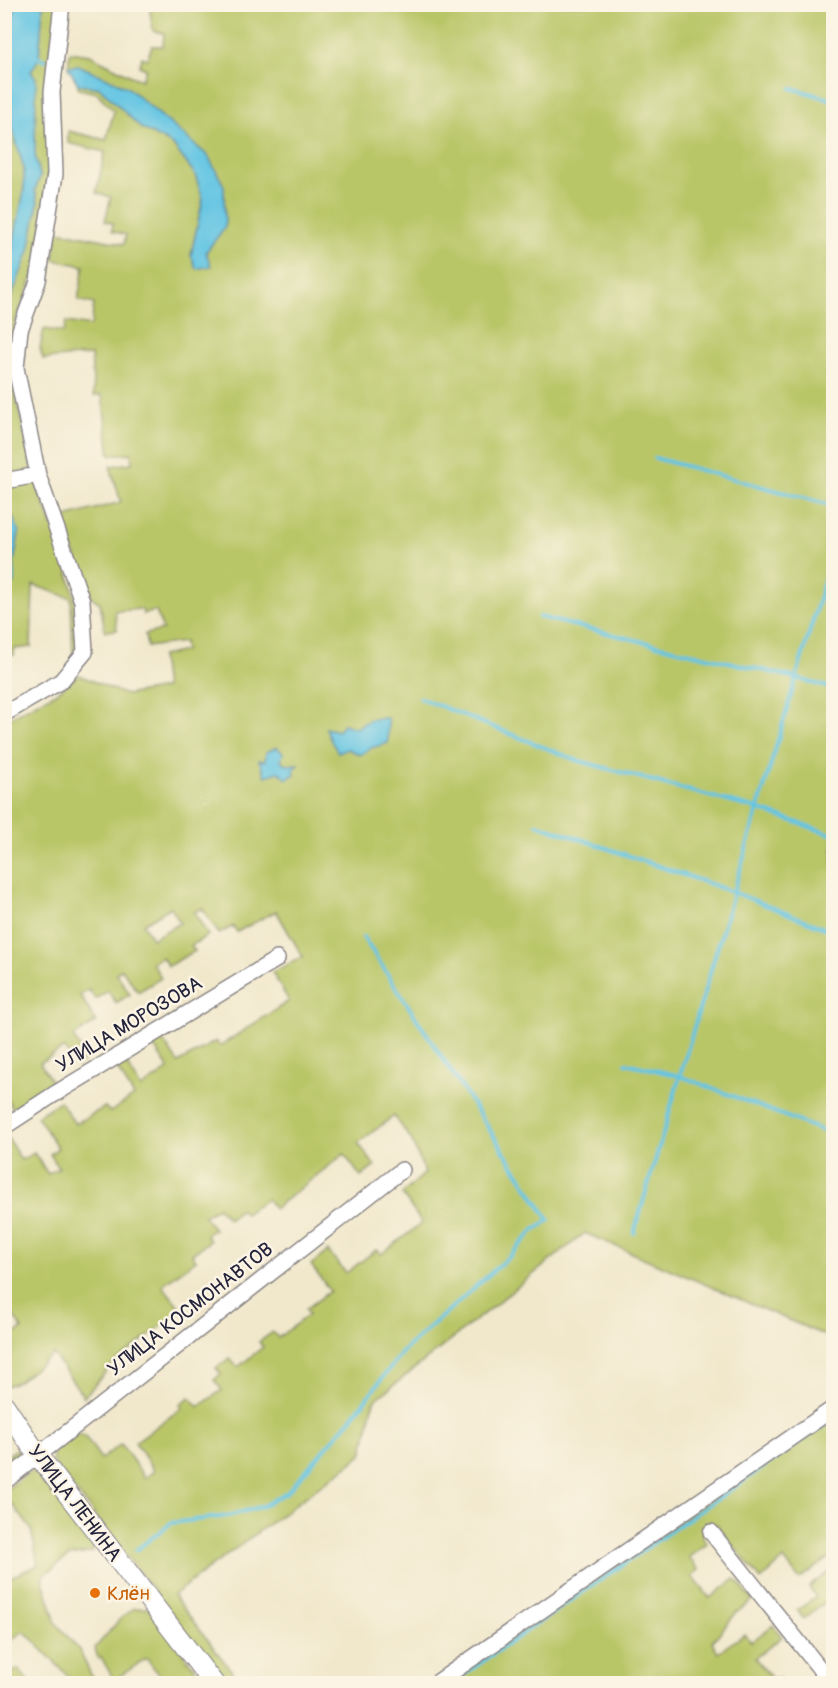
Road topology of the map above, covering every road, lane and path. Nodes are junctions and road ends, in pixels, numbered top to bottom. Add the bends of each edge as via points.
1 (62, 4) edge
2 (38, 475) junction
3 (4, 481) edge
4 (4, 714) edge
5 (277, 960) dead end
6 (4, 1127) edge
7 (402, 1170) dead end
8 (4, 1405) edge
9 (834, 1408) edge
10 (37, 1454) junction
11 (4, 1482) edge
12 (711, 1532) dead end
13 (214, 1683) edge
14 (435, 1683) edge
15 (832, 1683) edge

1 - 2 street via 52,92 55,174 38,282 20,330 16,368
2 - 3 street
2 - 4 street via 82,601 85,652 62,681
5 - 6 street, УЛИЦА МОРОЗОВА
7 - 10 street, УЛИЦА КОСМОНАВТОВ
8 - 10 street, УЛИЦА ЛЕНИНА
9 - 14 street
10 - 11 street, УЛИЦА КОСМОНАВТОВ
10 - 13 street, УЛИЦА ЛЕНИНА
12 - 15 street

